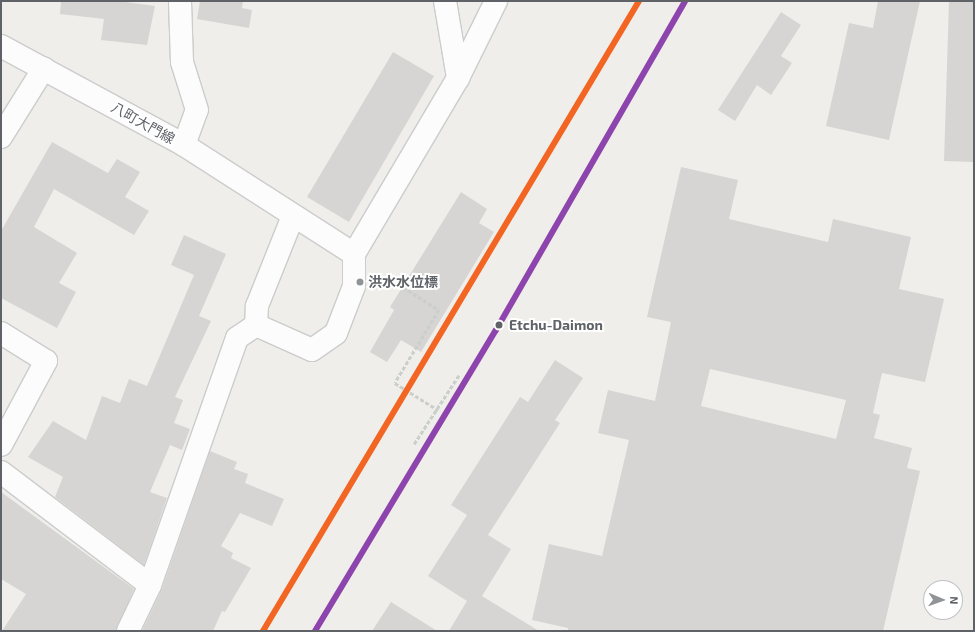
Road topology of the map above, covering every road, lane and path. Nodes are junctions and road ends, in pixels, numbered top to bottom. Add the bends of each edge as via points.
1 (180, 1) edge
2 (446, 1) edge
3 (496, 1) edge
4 (1, 46) edge
5 (44, 68) junction
6 (458, 78) junction
7 (1, 137) edge
8 (184, 145) junction
9 (293, 216) junction
10 (354, 254) junction
11 (403, 288) dead end
12 (256, 326) junction
13 (1, 333) edge
14 (459, 375) dead end
15 (438, 410) junction
16 (414, 444) dead end
17 (1, 445) edge
18 (1, 472) edge
19 (150, 585) junction
20 (128, 631) edge

1 - 8 street, 八町大門線 via 182,62 197,110
2 - 6 street
3 - 6 street
4 - 5 street, 八町大門線
5 - 7 street
5 - 8 street, 八町大門線
6 - 10 street
8 - 9 street
9 - 10 street
9 - 12 street via 256,306
10 - 12 street via 354,286 336,333 312,350
11 - 15 path via 439,310 395,383
12 - 19 street via 237,338
13 - 17 street via 46,361
14 - 15 path
15 - 16 path
18 - 19 street
19 - 20 street

